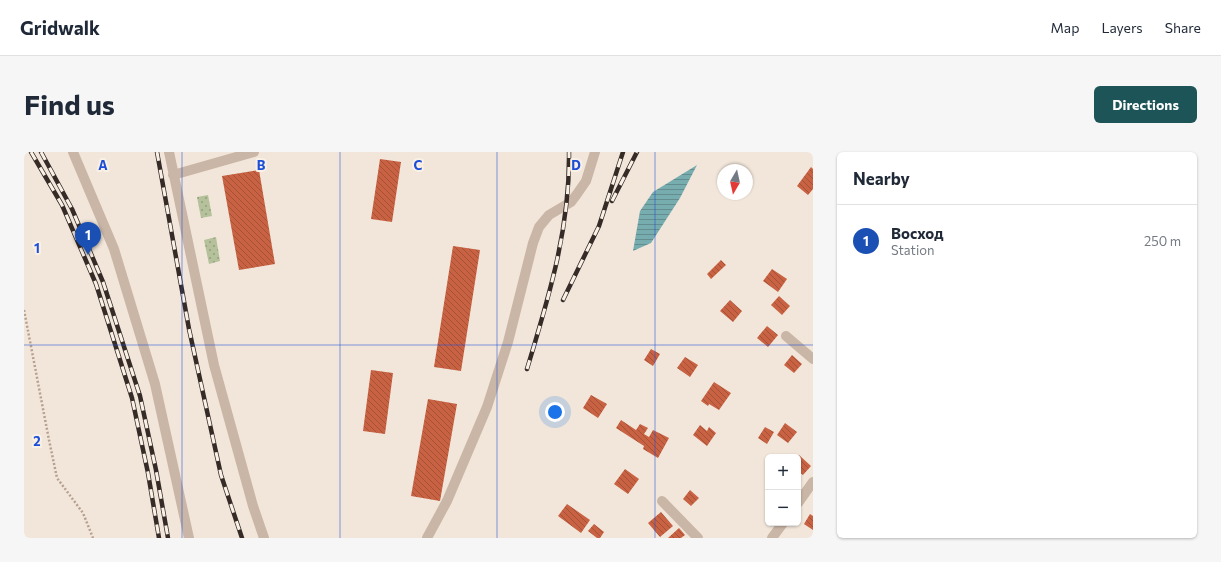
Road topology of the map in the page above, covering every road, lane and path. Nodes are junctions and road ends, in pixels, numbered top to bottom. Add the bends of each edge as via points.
1 (73, 152) edge
2 (169, 152) edge
3 (254, 152) edge
4 (595, 152) edge
5 (173, 175) junction
6 (24, 310) edge
7 (786, 336) dead end
8 (813, 359) edge
9 (813, 482) edge
10 (801, 499) edge
11 (662, 501) dead end
12 (781, 526) edge
13 (93, 538) edge
14 (189, 538) edge
15 (264, 538) edge
16 (427, 538) edge
17 (698, 538) edge
18 (772, 538) edge

1 - 14 street via 114,248 155,384
2 - 5 street
3 - 5 street
4 - 16 street via 586,180 577,194 571,202 549,215 539,227 508,342 487,407 447,501
5 - 15 street via 214,365
6 - 13 path via 57,478 83,513
7 - 8 street
9 - 10 street
11 - 17 street
12 - 18 street

